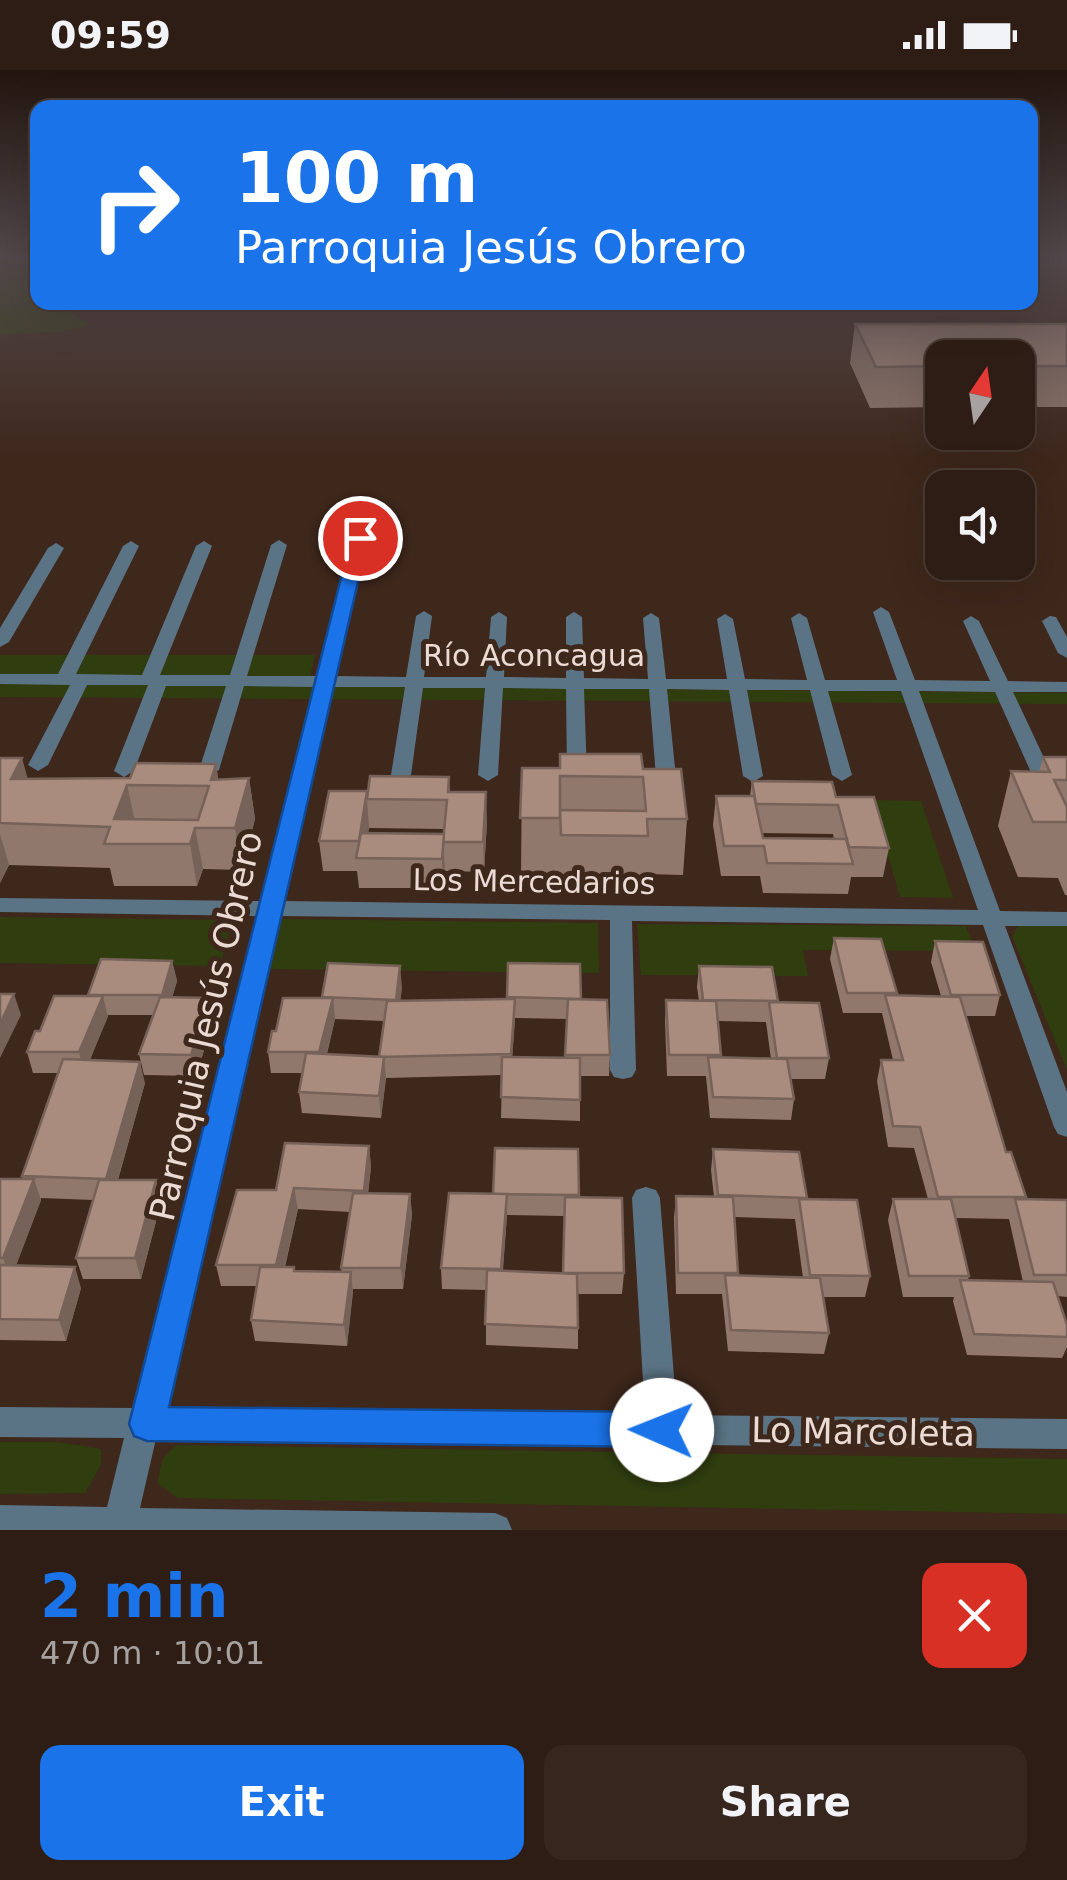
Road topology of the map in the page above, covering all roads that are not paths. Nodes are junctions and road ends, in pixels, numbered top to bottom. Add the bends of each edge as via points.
1 (360, 538) dead end
2 (279, 545) dead end
3 (131, 546) dead end
4 (204, 546) dead end
5 (56, 548) dead end
6 (882, 612) dead end
7 (424, 616) dead end
8 (499, 616) dead end
9 (574, 617) dead end
10 (651, 618) dead end
11 (799, 618) dead end
12 (724, 619) dead end
13 (971, 621) dead end
14 (1050, 621) dead end
15 (0, 642) edge
16 (1067, 652) edge
17 (0, 679) edge
18 (72, 680) junction
19 (154, 680) junction
20 (236, 681) junction
21 (325, 682) junction
22 (414, 682) junction
23 (494, 683) junction
24 (576, 683) junction
25 (657, 684) junction
26 (737, 684) junction
27 (818, 685) junction
28 (908, 686) junction
29 (1001, 686) junction
30 (1067, 687) edge
31 (38, 765) dead end
32 (124, 770) dead end
33 (209, 770) edge
34 (401, 775) edge
35 (488, 775) dead end
36 (842, 775) dead end
37 (577, 776) edge
38 (754, 776) dead end
39 (666, 777) edge
40 (1044, 779) edge
41 (0, 905) edge
42 (270, 908) junction
43 (621, 914) junction
44 (992, 918) junction
45 (1067, 919) edge
46 (624, 1070) dead end
47 (1067, 1126) edge
48 (646, 1198) dead end
49 (0, 1422) edge
50 (147, 1424) junction
51 (662, 1430) junction
52 (1067, 1434) edge
53 (0, 1522) edge
54 (119, 1526) edge
55 (495, 1530) edge

1 - 21 street, Parroquia Jesús Obrero
2 - 20 street
3 - 18 street
4 - 19 street
5 - 15 street
6 - 28 street
7 - 22 street
8 - 23 street
9 - 24 street
10 - 25 street
11 - 27 street
12 - 26 street
13 - 29 street
14 - 16 street
17 - 18 street, Río Aconcagua
18 - 19 street, Río Aconcagua
18 - 31 street
19 - 20 street, Río Aconcagua
19 - 32 street
20 - 21 street, Río Aconcagua
20 - 33 street
21 - 22 street, Río Aconcagua
21 - 42 street, Parroquia Jesús Obrero
22 - 23 street, Río Aconcagua
22 - 34 street
23 - 24 street, Río Aconcagua
23 - 35 street
24 - 25 street, Río Aconcagua
24 - 37 street
25 - 26 street, Río Aconcagua
25 - 39 street
26 - 27 street, Río Aconcagua
26 - 38 street
27 - 28 street, Río Aconcagua
27 - 36 street
28 - 29 street, Río Aconcagua
28 - 44 street
29 - 30 street, Río Aconcagua
29 - 40 street
41 - 42 street, Los Mercedarios
42 - 43 street, Los Mercedarios
42 - 50 street, Parroquia Jesús Obrero
43 - 44 street, Los Mercedarios
43 - 46 street
44 - 45 street, Los Mercedarios
44 - 47 street
48 - 51 street
49 - 50 street, Lo Marcoleta
50 - 51 street, Lo Marcoleta
50 - 54 street, Parroquia Jesús Obrero
51 - 52 street, Lo Marcoleta
53 - 54 street
54 - 55 street

